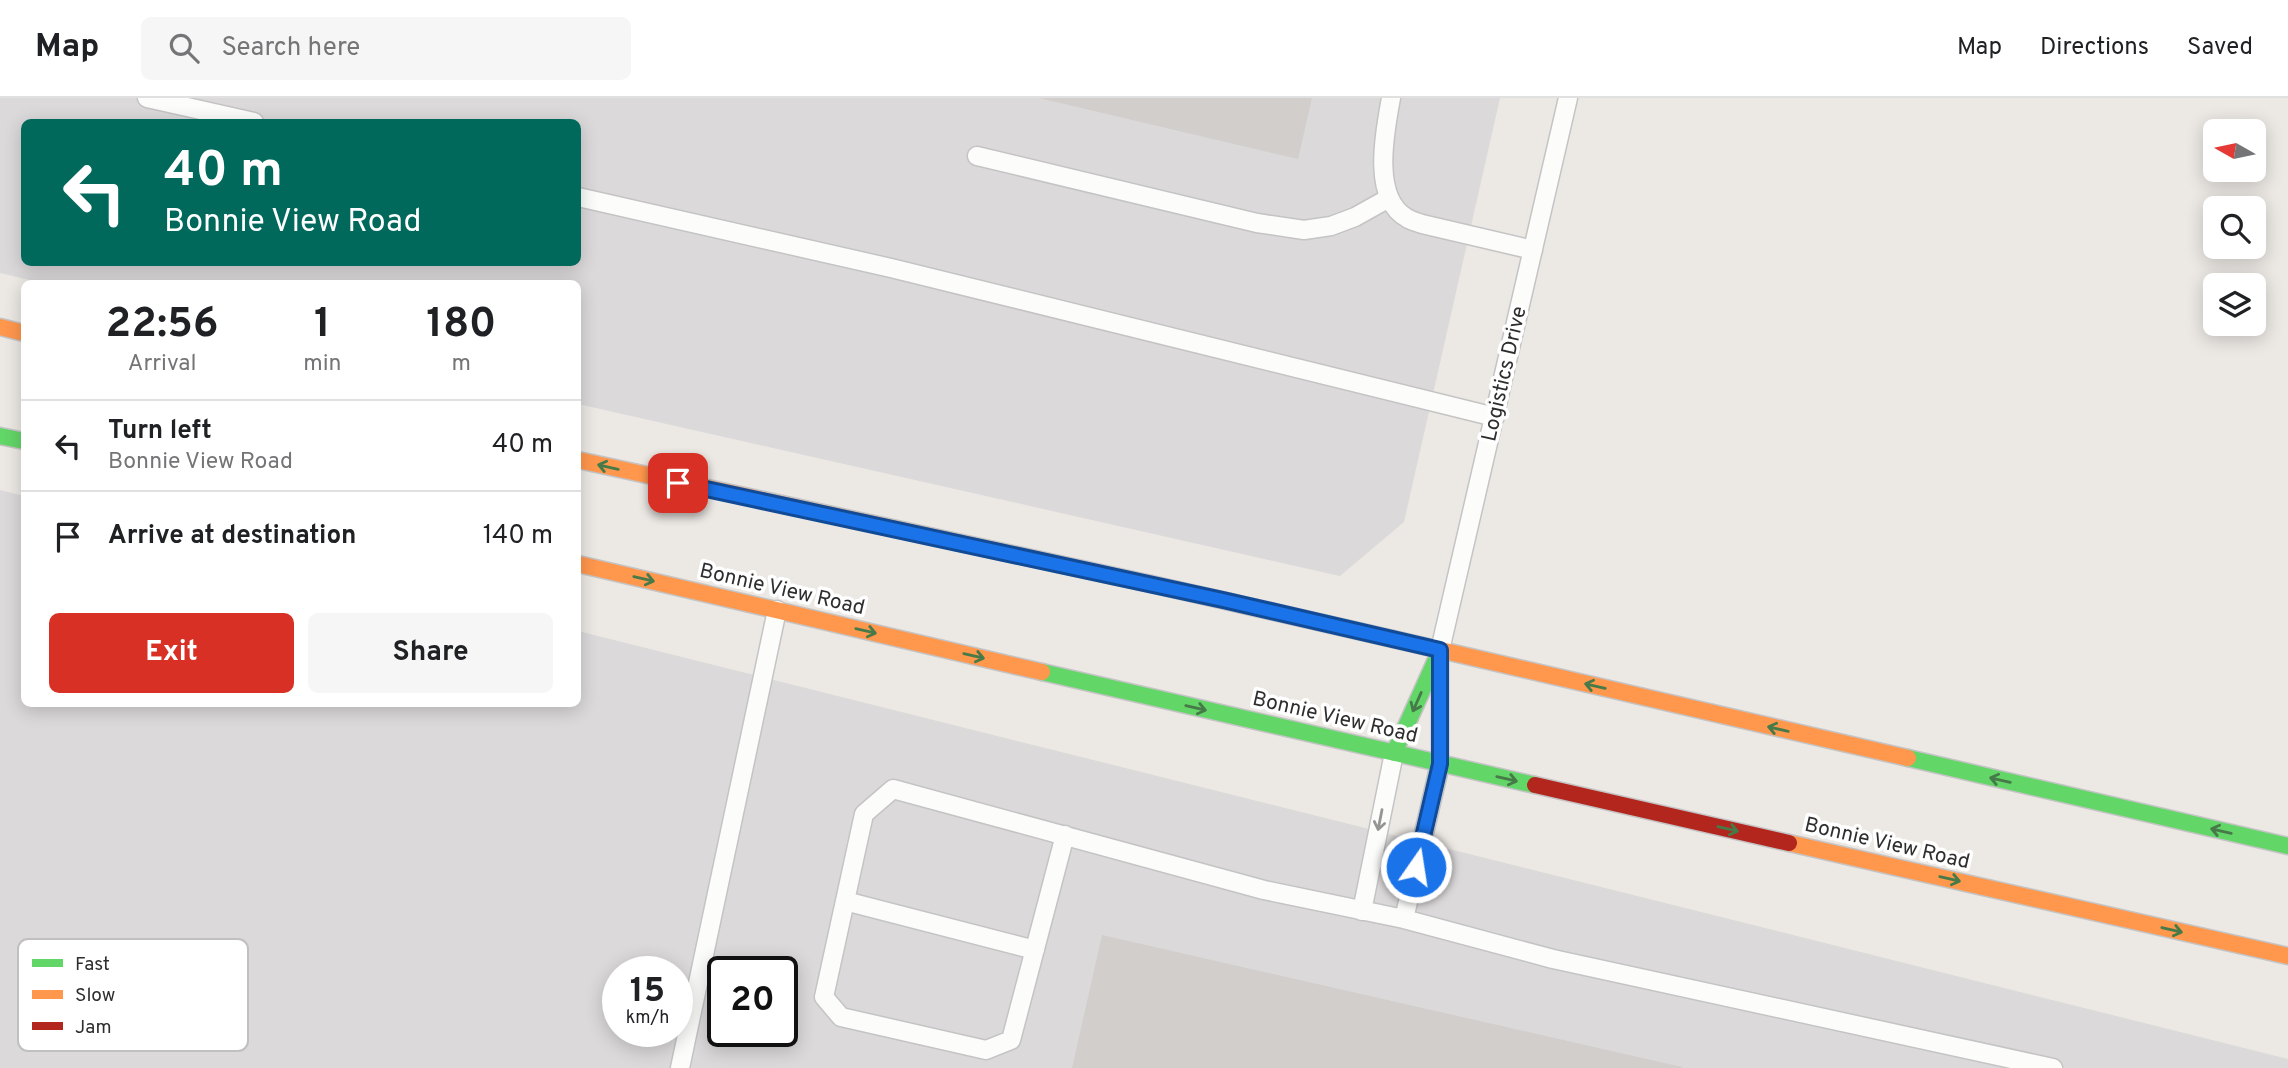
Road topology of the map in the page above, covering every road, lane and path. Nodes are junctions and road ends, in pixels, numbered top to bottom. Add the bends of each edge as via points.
1 (147, 98) edge
2 (1391, 98) edge
3 (1568, 98) edge
4 (241, 119) edge
5 (977, 156) dead end
6 (581, 198) edge
7 (1389, 198) junction
8 (1533, 250) junction
9 (0, 327) edge
10 (21, 332) edge
11 (1495, 417) junction
12 (0, 436) edge
13 (21, 440) edge
14 (581, 461) edge
15 (581, 565) edge
16 (777, 610) junction
17 (1440, 650) junction
18 (1394, 753) junction
19 (1440, 764) junction
20 (1065, 835) junction
21 (2288, 846) edge
22 (845, 901) junction
23 (1362, 911) junction
24 (1405, 919) junction
25 (1035, 950) junction
26 (2288, 956) edge
27 (680, 1068) edge
28 (2053, 1068) edge

1 - 4 lane
2 - 7 lane via 1384,180
3 - 8 lane, Logistics Drive
5 - 7 lane via 1257,223 1304,230 1355,217
6 - 11 lane via 891,268
7 - 8 lane via 1406,218
8 - 11 lane, Logistics Drive
9 - 10 main road
11 - 17 lane, Logistics Drive
12 - 13 main road
17 -> 14 main road
15 -> 16 main road, Bonnie View Road
16 -> 18 main road, Bonnie View Road
16 - 27 lane
17 -> 18 main road
17 - 19 main road
21 -> 17 main road
18 - 19 main road, Bonnie View Road
18 -> 23 lane
19 - 24 lane
19 -> 26 main road, Bonnie View Road
20 - 22 lane via 893,789 864,814
20 - 23 lane via 1264,890
20 - 25 lane
22 - 25 lane
22 - 25 lane via 824,997 841,1017 986,1050 1012,1040
23 - 24 lane
24 - 28 lane via 1553,959

